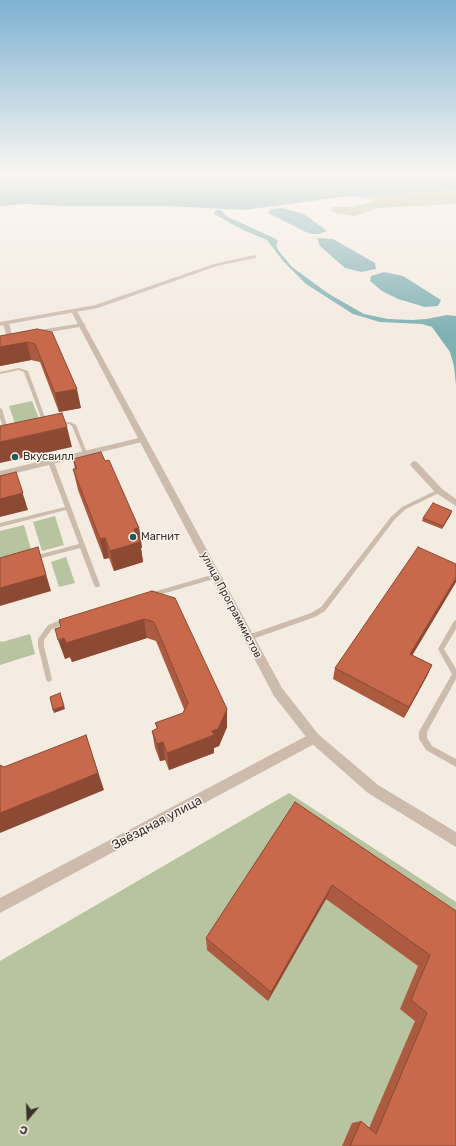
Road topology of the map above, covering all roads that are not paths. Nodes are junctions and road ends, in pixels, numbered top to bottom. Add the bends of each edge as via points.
1 (254, 257) dead end
2 (74, 310) junction
3 (2, 323) edge
4 (83, 325) junction
5 (0, 372) edge
6 (0, 409) edge
7 (47, 427) junction
8 (39, 428) edge
9 (16, 434) edge
10 (143, 439) junction
11 (85, 453) junction
12 (51, 462) junction
13 (414, 464) dead end
14 (0, 474) edge
15 (439, 491) junction
16 (456, 503) edge
17 (68, 508) junction
18 (0, 525) edge
19 (82, 545) junction
20 (28, 560) edge
21 (215, 576) junction
22 (96, 585) dead end
23 (144, 597) edge
24 (71, 620) edge
25 (456, 623) edge
26 (247, 638) junction
27 (456, 673) edge
28 (49, 679) dead end
29 (314, 738) junction
30 (456, 763) edge
31 (456, 840) edge
32 (0, 906) edge

1 - 2 street via 216,265 96,307
2 - 3 street
2 - 4 street, улица Программистов
3 - 4 street via 14,337
4 - 10 street, улица Программистов
5 - 7 lane via 19,369 26,371
6 - 9 lane via 6,431
7 - 8 lane
7 - 11 lane via 64,423 74,425
10 - 11 street
10 - 21 street, улица Программистов
11 - 12 street
12 - 14 street
12 - 17 lane
13 - 15 street
15 - 16 street
15 - 26 lane via 404,508 393,518 323,609 313,616
17 - 18 lane
17 - 19 lane
19 - 20 lane
19 - 22 lane
21 - 23 lane
21 - 26 street, улица Программистов
24 - 28 lane via 50,627 41,639
25 - 27 lane via 441,649
26 - 29 street, улица Программистов via 278,692
27 - 30 lane via 423,732 423,739 428,748
29 - 31 street, улица Программистов via 373,789
29 - 32 street, Звёздная улица

